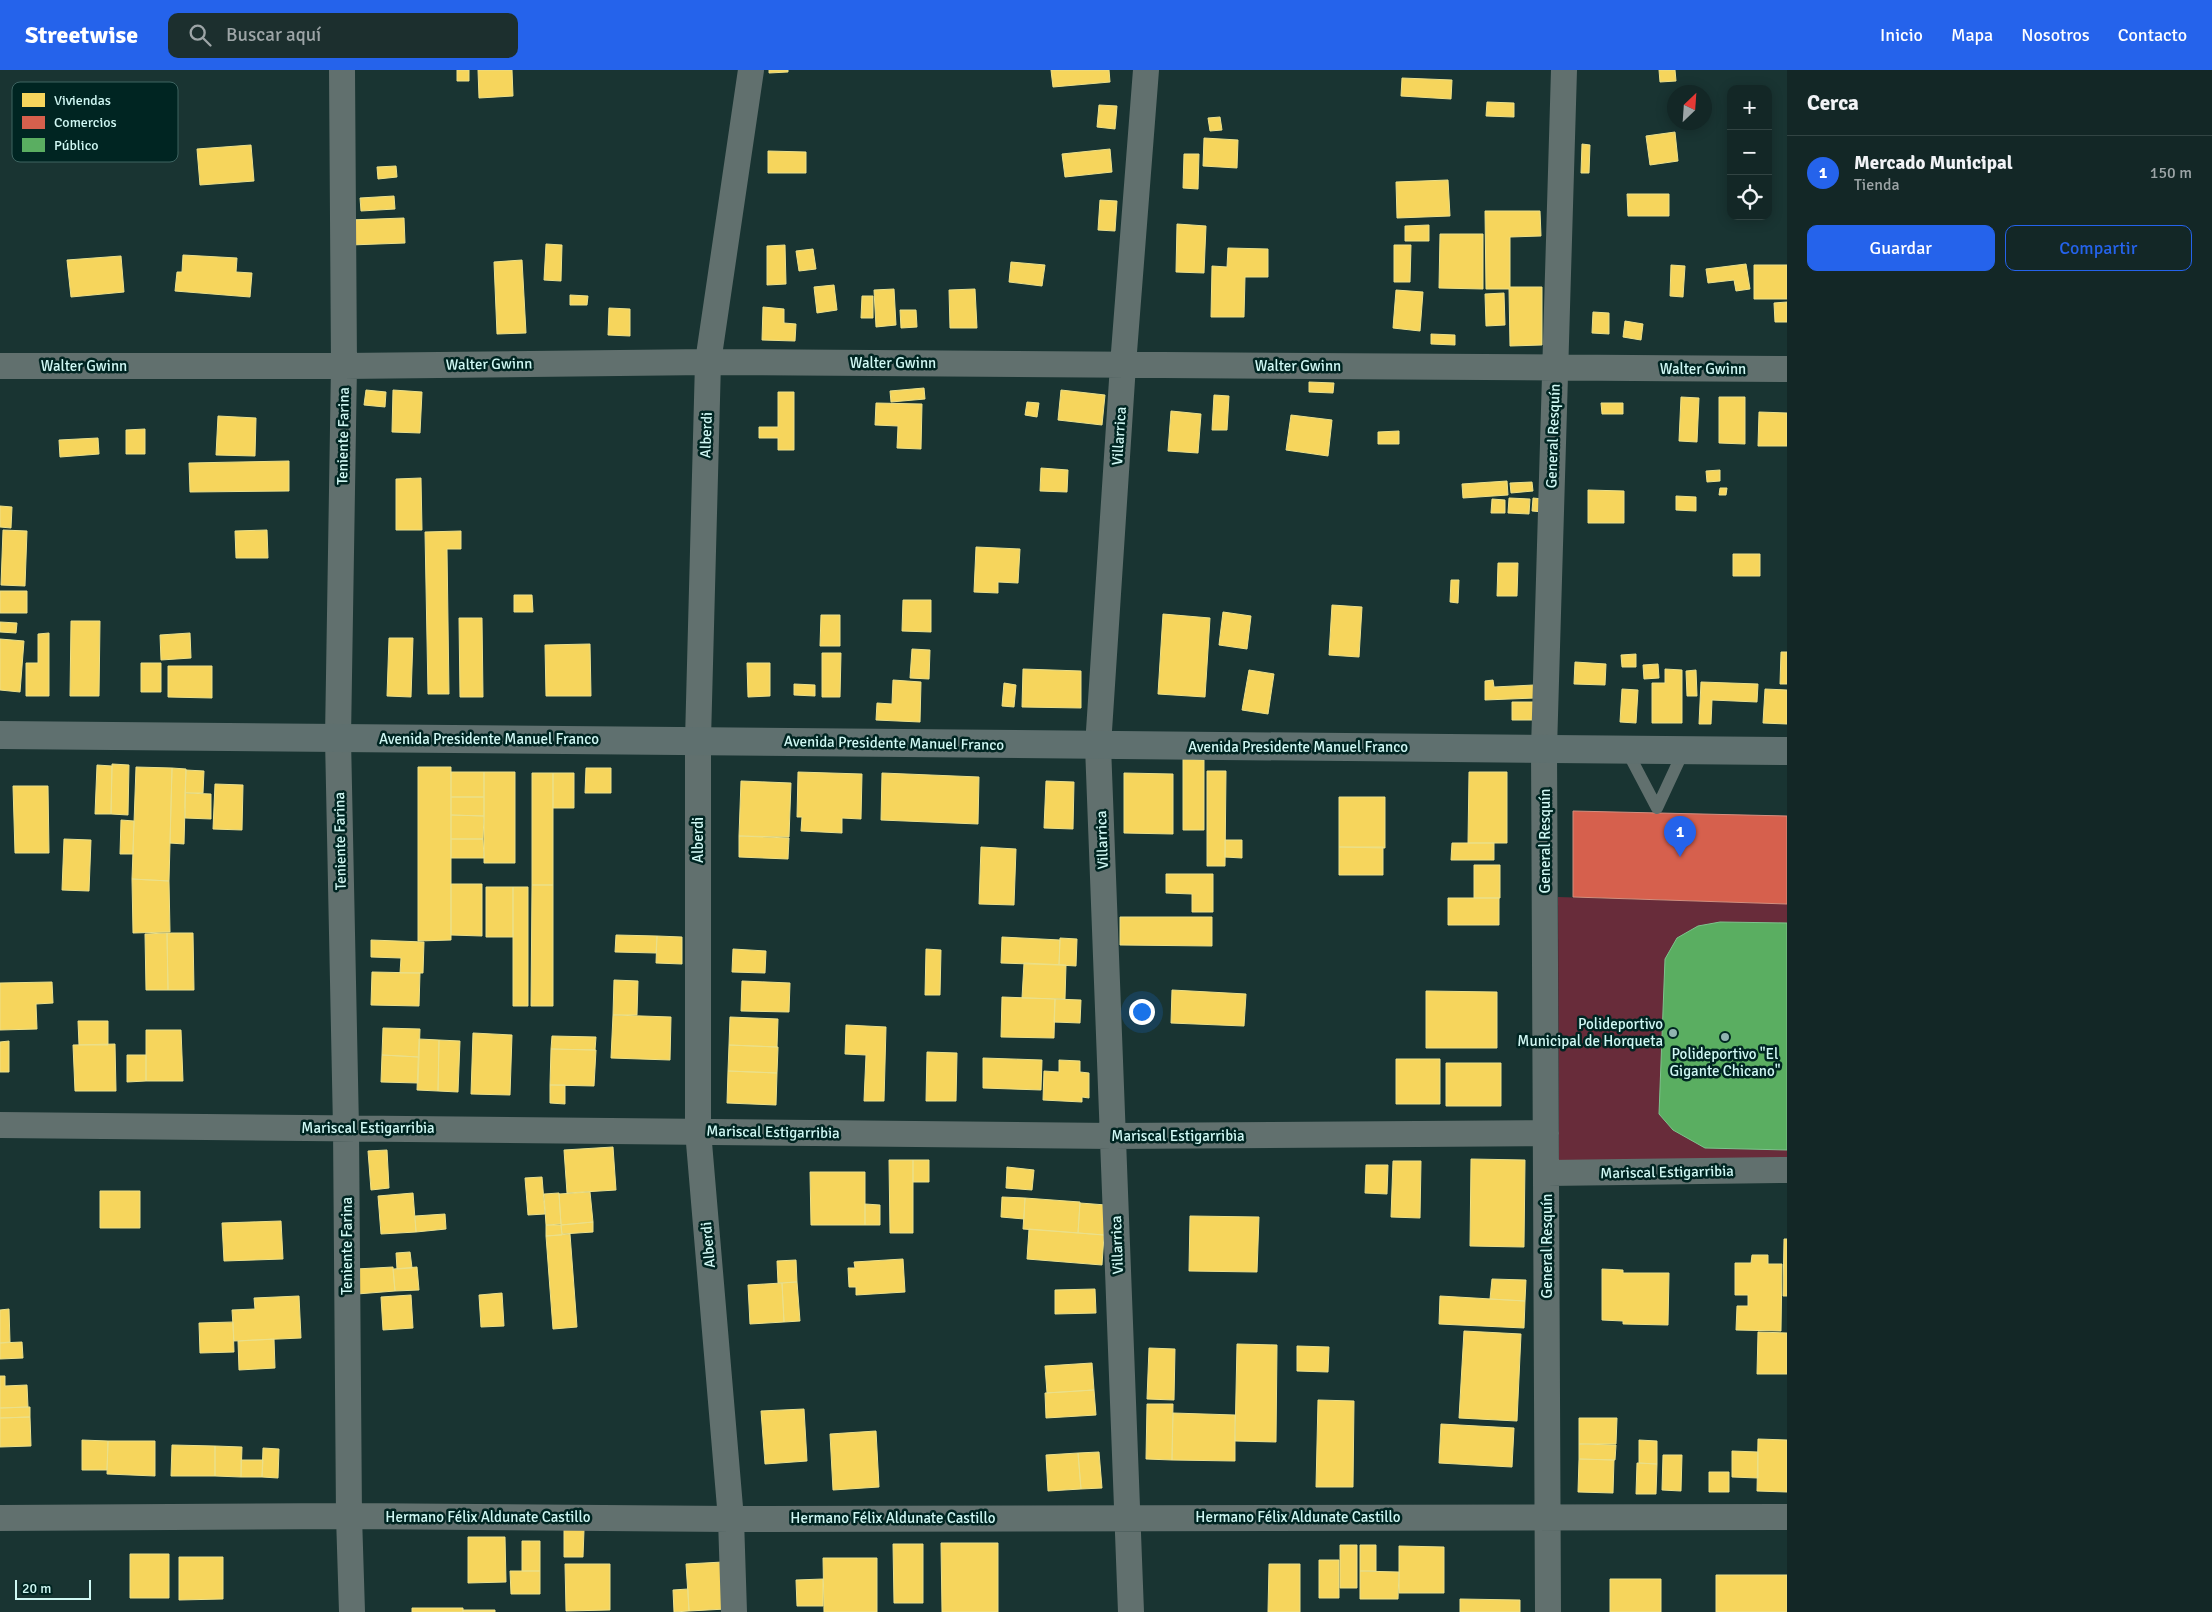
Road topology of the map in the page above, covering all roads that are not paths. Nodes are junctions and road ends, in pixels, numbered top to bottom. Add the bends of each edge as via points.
1 (342, 70) edge
2 (751, 70) edge
3 (1146, 70) edge
4 (1564, 70) edge
5 (708, 362) junction
6 (1123, 365) junction
7 (0, 366) edge
8 (344, 366) junction
9 (1555, 368) junction
10 (1787, 369) edge
11 (0, 735) edge
12 (338, 738) junction
13 (698, 740) junction
14 (1098, 746) junction
15 (1544, 749) junction
16 (1626, 749) junction
17 (1684, 750) junction
18 (1787, 751) edge
19 (0, 1125) edge
20 (346, 1128) junction
21 (698, 1131) junction
22 (1546, 1133) junction
23 (1114, 1136) junction
24 (1787, 1170) edge
25 (1547, 1173) junction
26 (349, 1516) junction
27 (1546, 1516) junction
28 (1127, 1517) junction
29 (1787, 1517) edge
30 (0, 1518) edge
31 (731, 1518) junction
32 (352, 1612) edge
33 (734, 1612) edge
34 (1131, 1612) edge
35 (1548, 1612) edge

1 - 8 street, Teniente Farina
2 - 5 street, Alberdi
3 - 6 street, Villarrica
4 - 9 street, General Resquín
5 - 6 street, Walter Gwinn
5 - 8 street, Walter Gwinn
5 - 13 street, Alberdi
6 - 9 street, Walter Gwinn
6 - 14 street, Villarrica
7 - 8 street, Walter Gwinn
8 - 12 street, Teniente Farina
9 - 10 street, Walter Gwinn
9 - 15 street, General Resquín
11 - 12 main road, Avenida Presidente Manuel Franco
12 - 13 main road, Avenida Presidente Manuel Franco
12 - 20 street, Teniente Farina
13 - 14 main road, Avenida Presidente Manuel Franco
13 - 21 street, Alberdi
14 - 15 main road, Avenida Presidente Manuel Franco
14 - 23 street, Villarrica
15 - 16 main road, Avenida Presidente Manuel Franco
15 - 22 street, General Resquín
16 - 17 main road, Avenida Presidente Manuel Franco
16 - 17 lane via 1656,808
17 - 18 main road, Avenida Presidente Manuel Franco
19 - 20 street, Mariscal Estigarribia
20 - 21 street, Mariscal Estigarribia
20 - 26 street, Teniente Farina
21 - 23 street, Mariscal Estigarribia
21 - 31 street, Alberdi
22 - 23 street, Mariscal Estigarribia
22 - 25 street, General Resquín
23 - 28 street, Villarrica
24 - 25 street, Mariscal Estigarribia
25 - 27 street, General Resquín
26 - 30 street, Hermano Félix Aldunate Castillo
26 - 31 street, Hermano Félix Aldunate Castillo
26 - 32 street, Teniente Farina
27 - 28 street, Hermano Félix Aldunate Castillo
27 - 29 street, Hermano Félix Aldunate Castillo
27 - 35 street, General Resquín
28 - 31 street, Hermano Félix Aldunate Castillo
28 - 34 street, Villarrica
31 - 33 street, Alberdi

